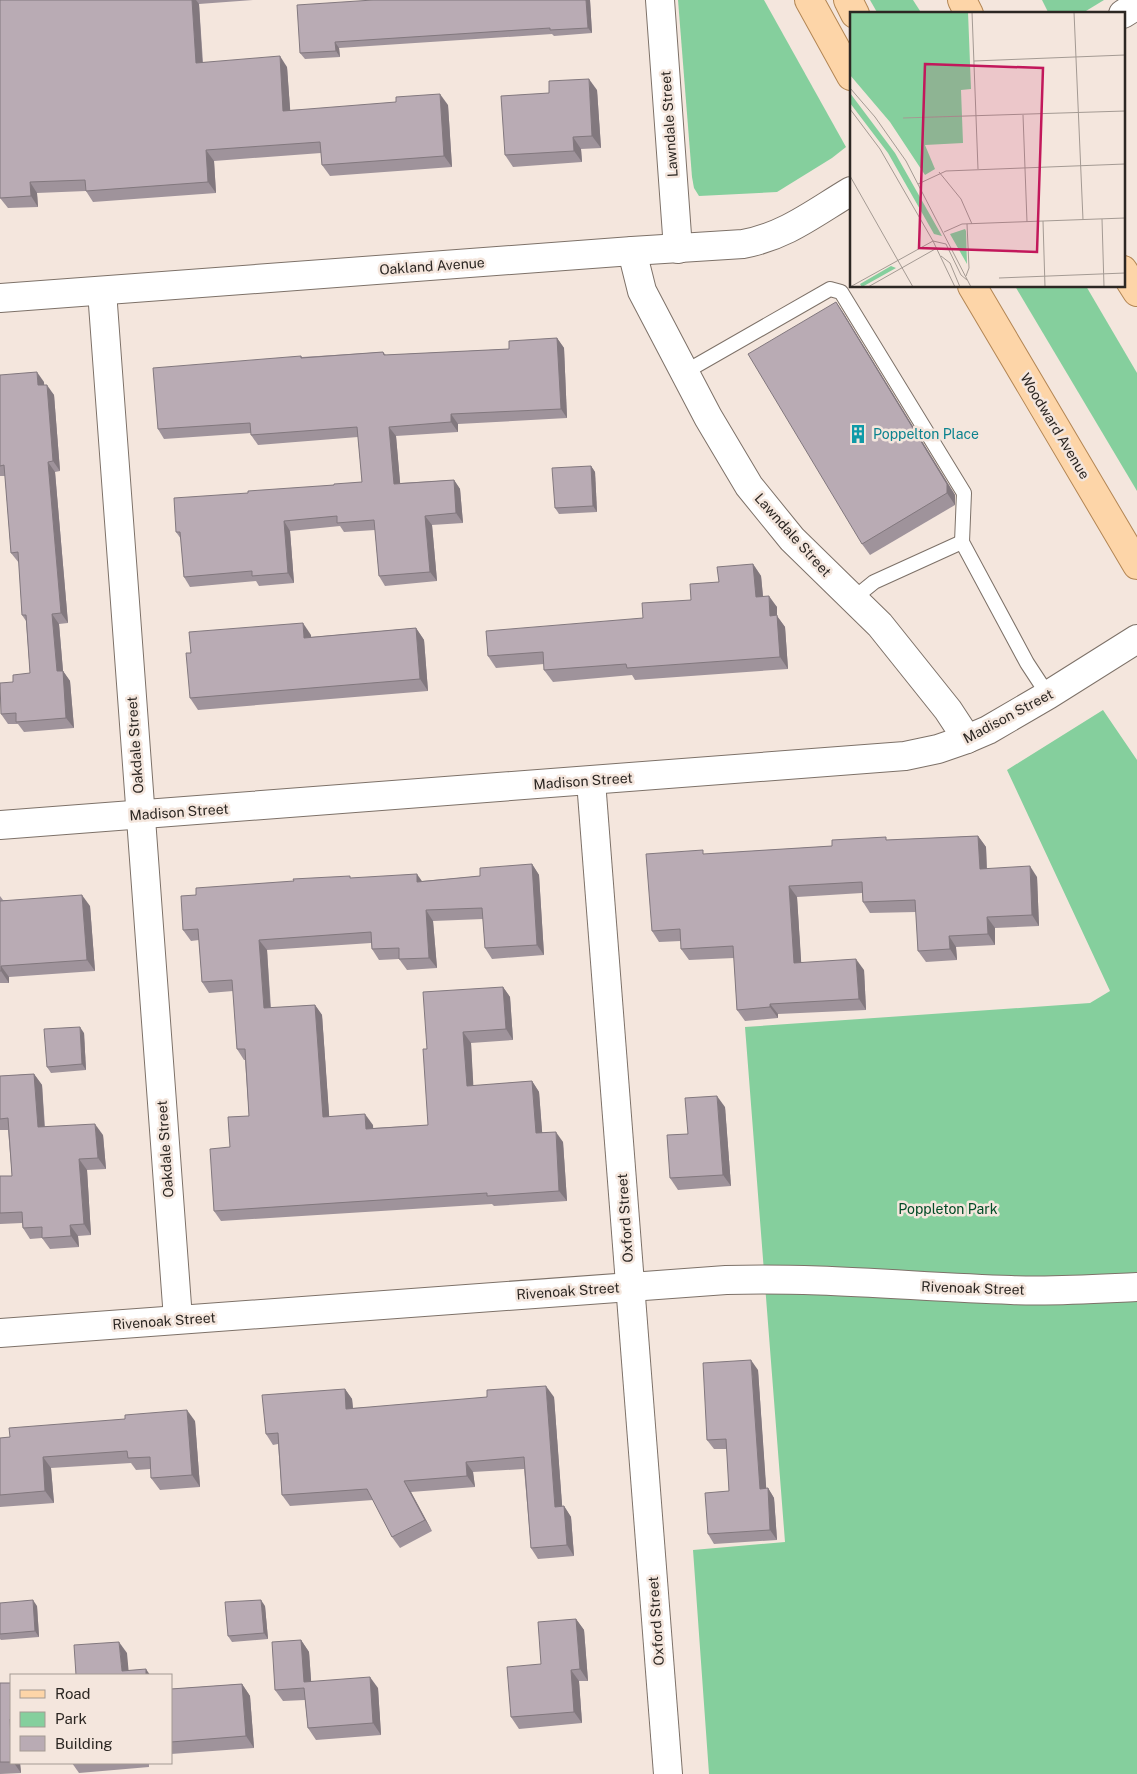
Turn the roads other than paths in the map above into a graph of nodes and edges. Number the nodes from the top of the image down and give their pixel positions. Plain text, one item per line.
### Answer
1 (660, 0) edge
2 (809, 0) edge
3 (848, 0) edge
4 (1137, 6) edge
5 (854, 12) edge
6 (1124, 13) edge
7 (850, 74) edge
8 (850, 192) edge
9 (678, 249) junction
10 (632, 251) junction
11 (1124, 272) edge
12 (973, 288) edge
13 (102, 291) junction
14 (1137, 292) edge
15 (0, 298) edge
16 (685, 372) junction
17 (962, 542) junction
18 (1137, 565) edge
19 (853, 599) junction
20 (1137, 639) edge
21 (1048, 695) junction
22 (967, 739) junction
23 (591, 781) junction
24 (141, 815) junction
25 (0, 825) edge
26 (630, 1286) junction
27 (1137, 1287) edge
28 (178, 1320) junction
29 (0, 1333) edge
30 (668, 1774) edge

1 - 9 street, Lawndale Street
2 - 7 main road
3 - 5 main road
4 - 6 street
8 - 9 street, Oakland Avenue
9 - 10 street, Oakland Avenue
10 - 13 street, Oakland Avenue
10 - 16 street, Lawndale Street
11 - 14 main road
12 - 18 main road, Woodward Avenue
13 - 15 street, Oakland Avenue
13 - 24 street, Oakdale Street
16 - 17 lane
16 - 19 street, Lawndale Street
17 - 19 lane
17 - 21 lane
19 - 22 street, Lawndale Street
20 - 21 street, Madison Street
21 - 22 street, Madison Street
22 - 23 street, Madison Street
23 - 24 street, Madison Street
23 - 26 street, Oxford Street
24 - 25 street, Madison Street
24 - 28 street, Oakdale Street
26 - 27 street, Rivenoak Street
26 - 28 street, Rivenoak Street
26 - 30 street, Oxford Street
28 - 29 street, Rivenoak Street

